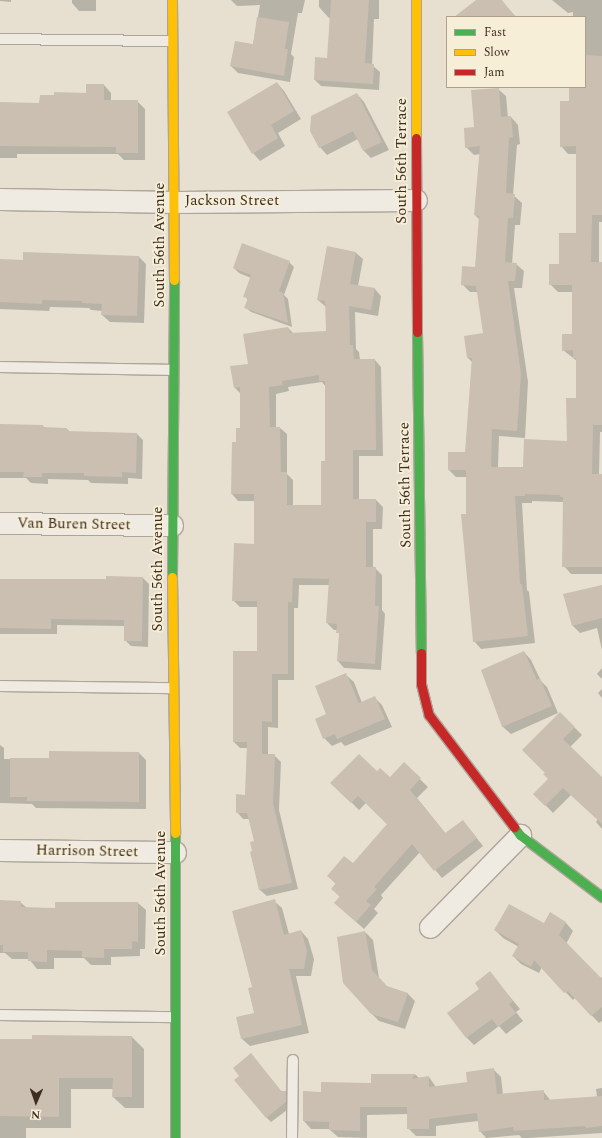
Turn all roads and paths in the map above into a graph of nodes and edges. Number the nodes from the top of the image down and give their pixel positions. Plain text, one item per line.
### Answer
1 (172, 0) edge
2 (416, 0) edge
3 (0, 39) edge
4 (172, 41) junction
5 (0, 199) edge
6 (416, 200) junction
7 (175, 202) junction
8 (0, 367) edge
9 (173, 370) junction
10 (0, 523) edge
11 (172, 525) junction
12 (0, 686) edge
13 (173, 688) junction
14 (520, 835) junction
15 (0, 850) edge
16 (175, 852) junction
17 (602, 896) edge
18 (430, 927) dead end
19 (0, 1015) edge
20 (175, 1017) junction
21 (293, 1060) dead end
22 (175, 1138) edge
23 (292, 1138) edge

1 - 4 street, South 56th Avenue
2 - 6 street, South 56th Terrace
3 - 4 lane
4 - 7 street, South 56th Avenue
5 - 7 street, Jackson Street
6 - 7 street, Jackson Street
6 - 14 street, South 56th Terrace
7 - 9 street, South 56th Avenue
8 - 9 lane
9 - 11 street, South 56th Avenue
10 - 11 street, Van Buren Street
11 - 13 street, South 56th Avenue
12 - 13 lane
13 - 16 street, South 56th Avenue
14 - 17 street, South 56th Terrace
14 - 18 street
15 - 16 street, Harrison Street
16 - 20 street, South 56th Avenue
19 - 20 lane
20 - 22 street, South 56th Avenue
21 - 23 lane

